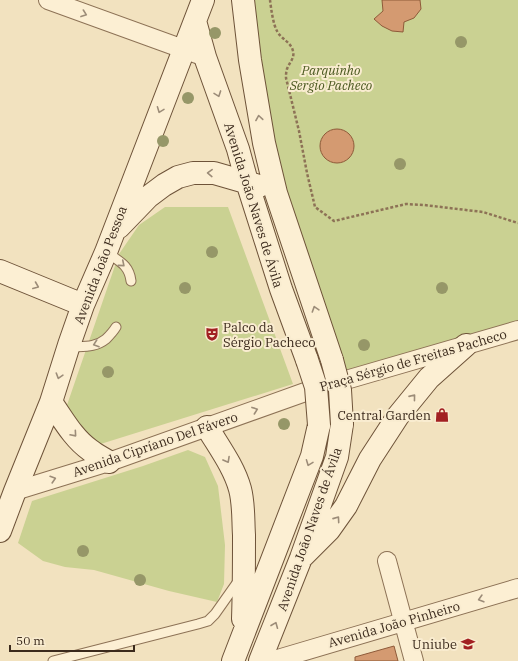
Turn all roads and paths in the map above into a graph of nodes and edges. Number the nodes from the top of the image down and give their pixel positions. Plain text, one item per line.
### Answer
1 (203, 0) edge
2 (243, 0) edge
3 (270, 0) edge
4 (53, 1) edge
5 (195, 21) junction
6 (183, 50) junction
7 (205, 57) junction
8 (264, 143) junction
9 (238, 149) junction
10 (247, 182) junction
11 (276, 193) junction
12 (518, 223) edge
13 (109, 243) junction
14 (0, 271) edge
15 (131, 281) dead end
16 (83, 305) junction
17 (116, 327) dead end
18 (518, 330) edge
19 (466, 345) junction
20 (68, 347) junction
21 (308, 391) joint
22 (52, 402) junction
23 (207, 427) junction
24 (109, 462) junction
25 (8, 493) edge
26 (0, 531) edge
27 (301, 558) junction
28 (387, 562) dead end
29 (244, 572) junction
30 (518, 588) edge
31 (403, 622) junction
32 (243, 634) junction
33 (299, 657) edge
34 (53, 661) edge
35 (233, 661) edge
36 (260, 661) edge
37 (271, 661) edge
38 (414, 661) edge

1 - 5 main road, Avenida João Pessoa
8 -> 2 main road, Avenida João Naves de Ávila
3 - 12 path
4 -> 6 street
5 - 6 main road, Avenida João Pessoa
5 - 7 main road, Avenida João Naves de Ávila
6 - 7 street
6 -> 13 main road, Avenida João Pessoa
7 -> 9 main road, Avenida João Naves de Ávila
8 - 9 main road
8 - 11 main road, Avenida João Naves de Ávila
9 - 10 main road, Avenida João Naves de Ávila
10 - 11 main road
10 -> 13 main road
10 -> 32 main road, Avenida João Naves de Ávila, bridge
27 -> 11 main road, Avenida João Naves de Ávila, bridge
13 -> 15 lane
13 - 16 main road, Avenida João Pessoa
14 -> 16 main road
16 - 20 main road, Avenida João Pessoa
17 -> 20 lane
18 - 19 street, Praça Sérgio de Freitas Pacheco
19 - 21 street, Praça Sérgio de Freitas Pacheco
27 -> 19 main road
20 -> 22 main road, Avenida João Pessoa
23 -> 21 street, Avenida Cipríano Del Fávero
22 -> 24 main road
22 - 25 main road, Avenida João Pessoa
23 - 24 street, Avenida Cipríano Del Fávero
23 -> 29 main road
25 -> 24 street, Avenida Cipríano Del Fávero
25 - 26 main road, Avenida João Pessoa
36 -> 27 main road, Avenida João Naves de Ávila
28 - 31 street
29 - 32 main road
29 - 34 lane
30 -> 31 street, Avenida João Pinheiro
31 - 33 street, Avenida João Pinheiro
31 - 38 street
32 - 35 main road, Avenida João Naves de Ávila
33 - 37 street, Avenida João Pinheiro

